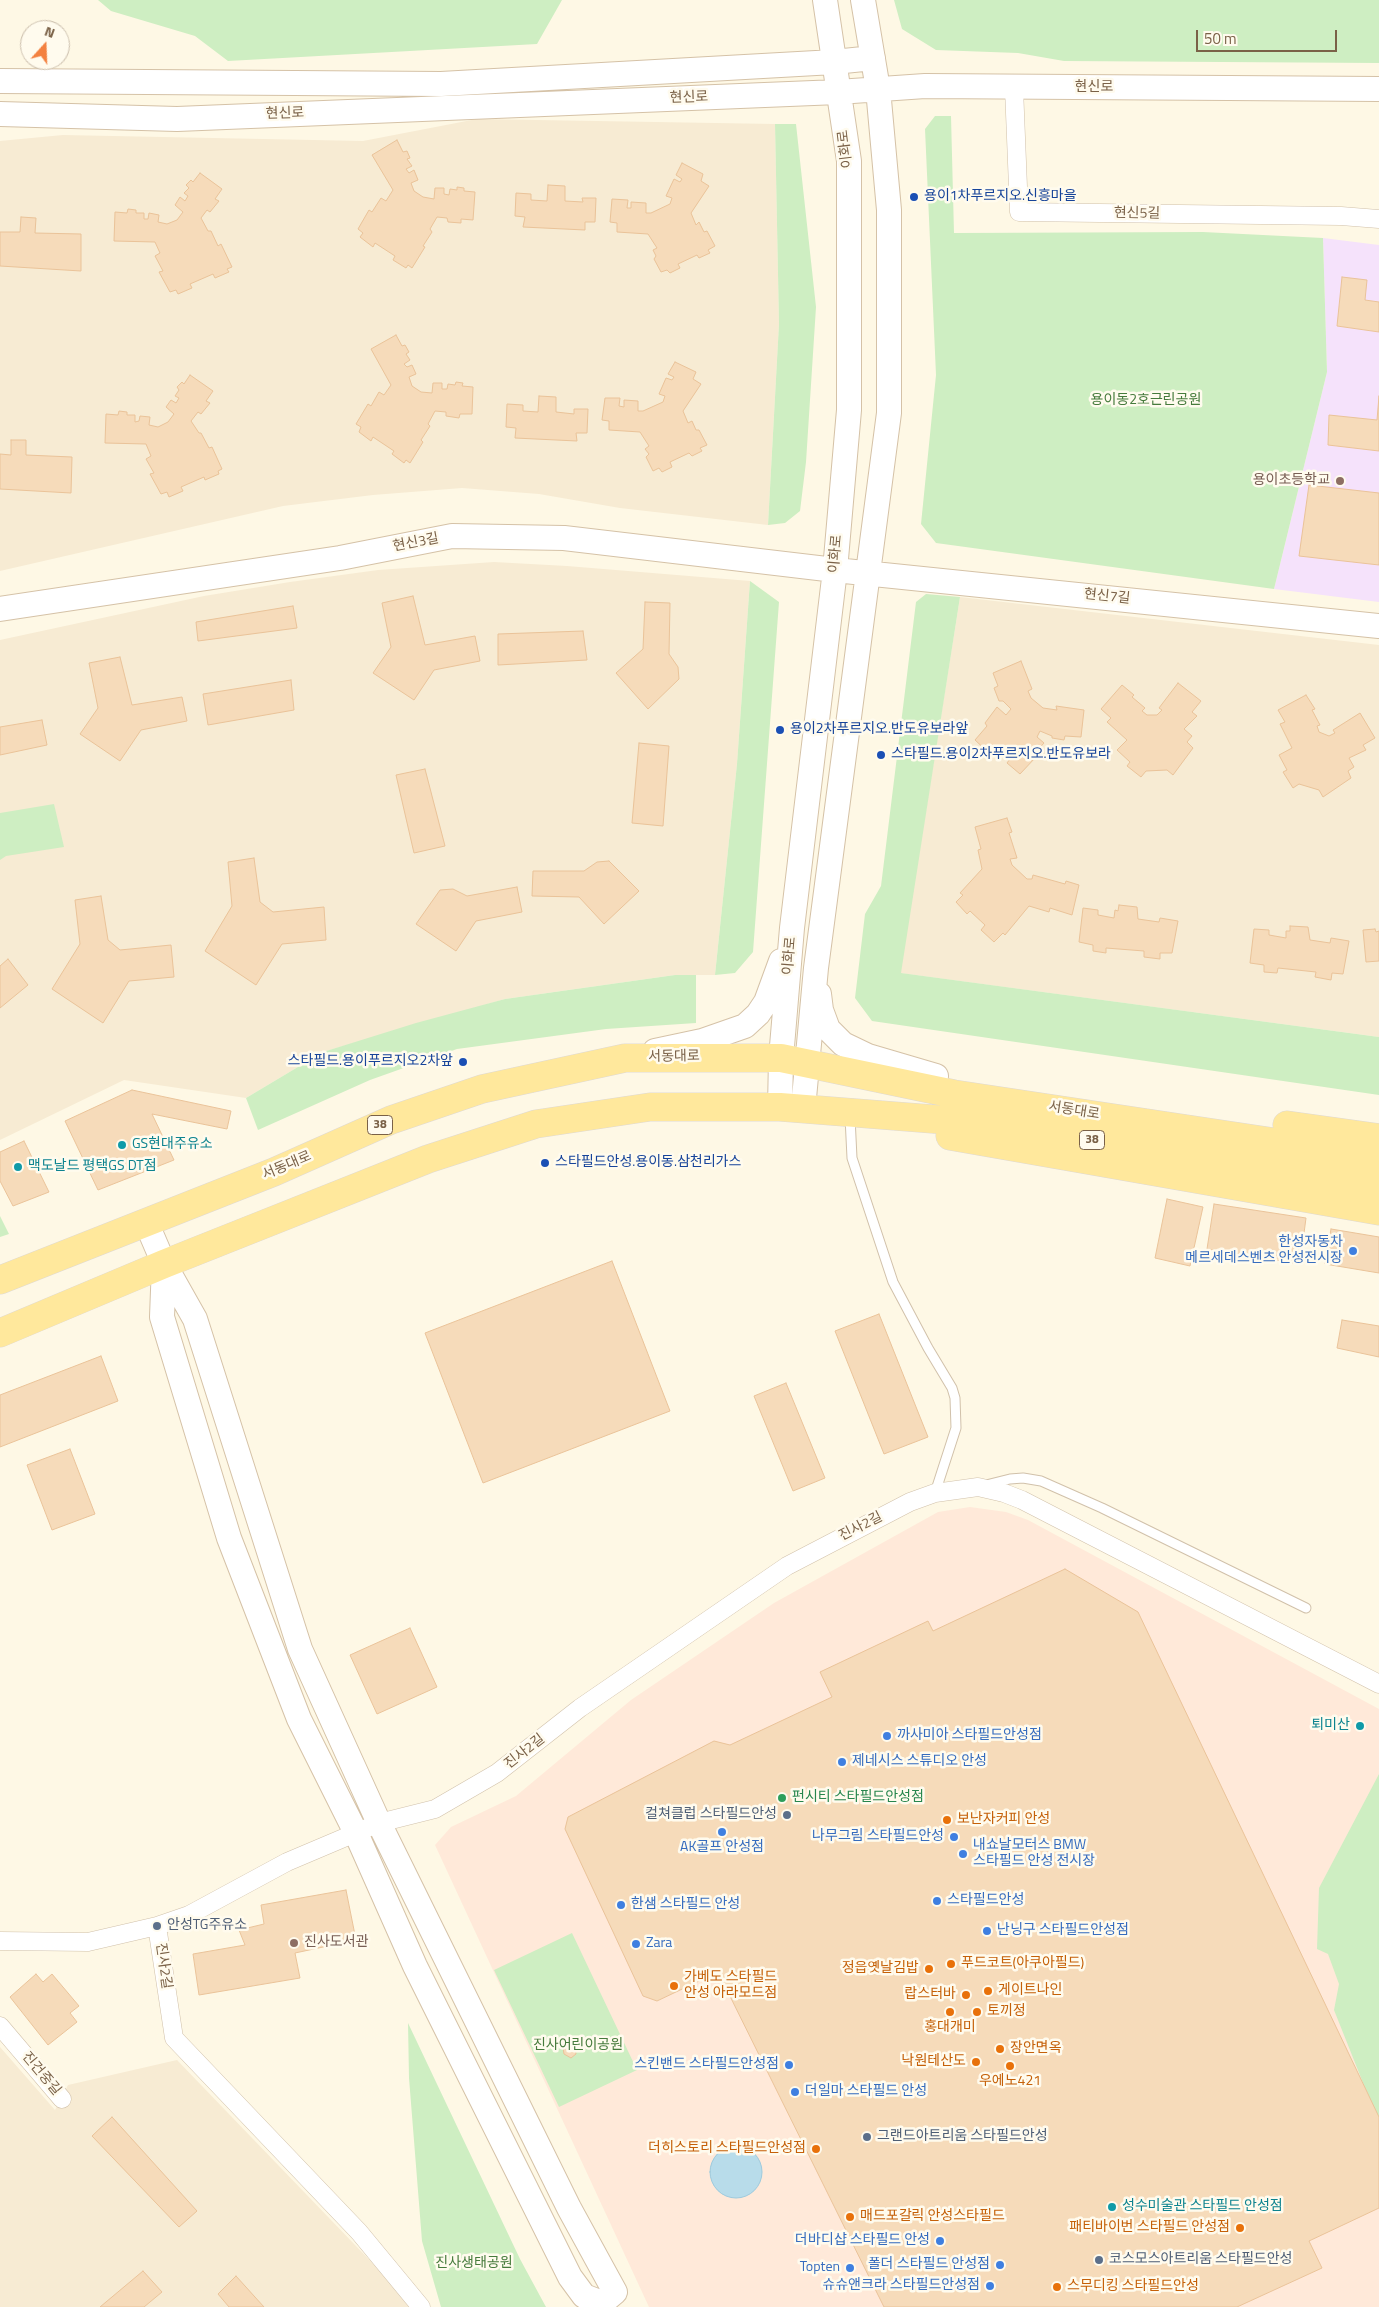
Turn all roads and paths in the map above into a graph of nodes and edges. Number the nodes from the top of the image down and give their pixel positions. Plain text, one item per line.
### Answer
1 (825, 0) edge
2 (863, 0) edge
3 (873, 58) junction
4 (834, 62) junction
5 (0, 81) edge
6 (1014, 88) junction
7 (878, 89) junction
8 (1379, 89) edge
9 (838, 92) junction
10 (0, 114) edge
11 (1379, 219) edge
12 (835, 570) junction
13 (866, 573) junction
14 (0, 609) edge
15 (1379, 626) edge
16 (792, 928) junction
17 (816, 968) junction
18 (625, 1058) junction
19 (803, 1062) junction
20 (936, 1076) junction
21 (792, 1108) junction
22 (850, 1117) junction
23 (1379, 1138) edge
24 (1379, 1158) edge
25 (1379, 1183) edge
26 (1379, 1211) edge
27 (146, 1222) junction
28 (164, 1264) junction
29 (0, 1280) edge
30 (0, 1333) edge
31 (978, 1488) junction
32 (935, 1492) junction
33 (1306, 1608) dead end
34 (1379, 1684) edge
35 (379, 1823) junction
36 (356, 1833) junction
37 (157, 1926) junction
38 (0, 1941) edge
39 (0, 2026) edge
40 (62, 2099) dead end
41 (421, 2307) edge

1 - 4 street, 이화로
2 - 3 street
3 - 4 street, 현신로
3 - 7 street
4 - 5 street, 현신로
4 - 9 street, 이화로
6 - 7 street, 현신로
6 - 8 street, 현신로
6 - 11 street, 현신5길
7 - 9 street, 현신로
7 - 13 street
9 - 10 street, 현신로
9 - 12 street, 이화로
12 - 13 street, 현신7길
12 - 14 street, 현신3길
12 - 16 street, 이화로
13 - 15 street, 현신7길
13 - 17 street
16 - 18 street
16 - 19 street, 이화로
17 - 19 street
17 - 20 street
18 - 19 main road, 서동대로 / 38
18 - 27 main road, 서동대로 / 38
19 - 20 main road
19 - 21 street
19 - 24 main road, 서동대로 / 38
20 - 23 main road
21 - 22 main road
21 - 25 main road, 서동대로 / 38
21 - 28 main road, 서동대로 / 38
22 - 26 main road
22 - 32 lane
27 - 28 street
27 - 29 main road, 서동대로 / 38
28 - 30 main road, 서동대로 / 38
28 - 35 street
28 - 36 street
31 - 32 street, 진사2길
31 - 33 lane
31 - 34 street, 진사2길
32 - 35 street, 진사2길
35 - 36 street, 진사2길
35 - 36 street
36 - 37 street, 진사2길
37 - 38 street
37 - 41 street, 진사2길
39 - 40 street, 진건중길

